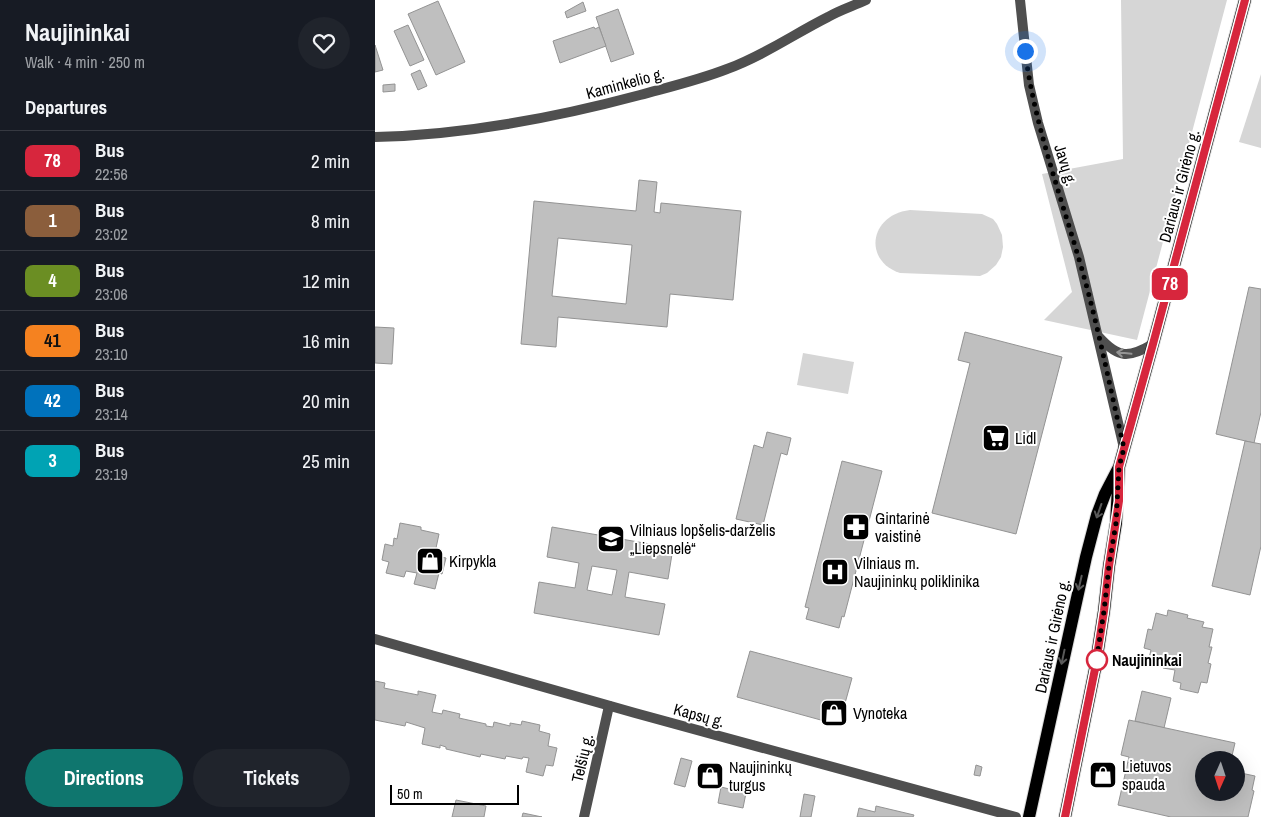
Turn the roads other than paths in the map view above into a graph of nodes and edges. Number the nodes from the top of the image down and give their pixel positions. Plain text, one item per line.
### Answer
1 (866, 0) edge
2 (1020, 0) edge
3 (1245, 0) edge
4 (375, 136) edge
5 (1099, 336) junction
6 (1153, 344) junction
7 (1124, 448) junction
8 (1119, 467) junction
9 (375, 639) edge
10 (609, 706) junction
11 (584, 817) edge
12 (1016, 817) edge
13 (1029, 817) edge
14 (1065, 817) edge

1 - 4 street, Kaminkelio g.
2 - 5 street, Javų g.
3 - 6 main road, Dariaus ir Girėno g.
6 -> 5 street
5 - 7 street, Javų g.
6 - 7 main road, Dariaus ir Girėno g.
7 - 8 main road, Dariaus ir Girėno g.
8 -> 13 main road, Dariaus ir Girėno g.
8 - 14 main road, Dariaus ir Girėno g.
9 - 10 street, Kapsų g.
10 - 11 street, Telšių g.
10 - 12 street, Kapsų g.

